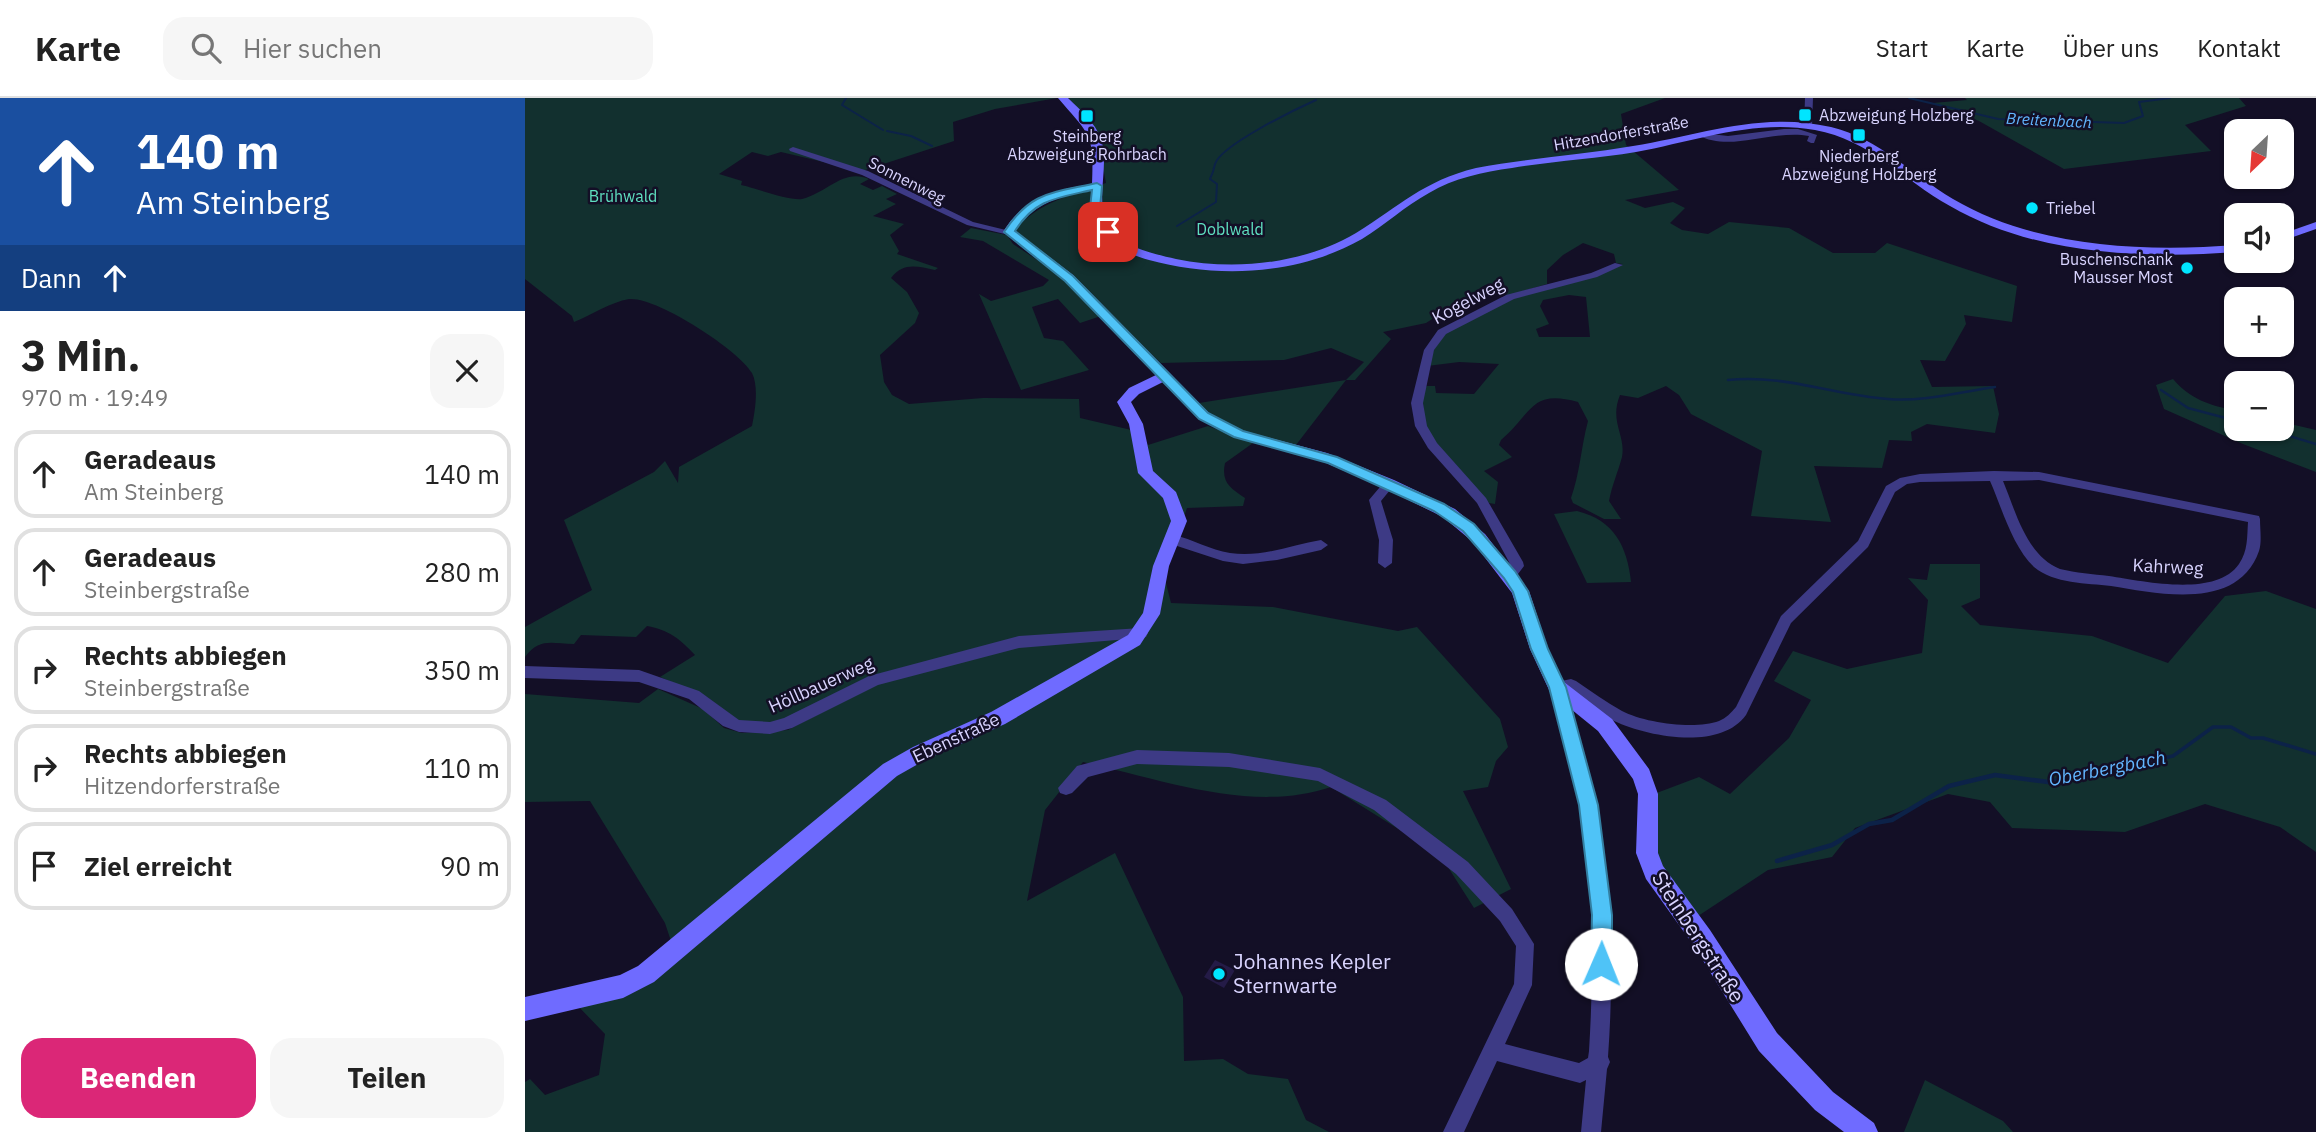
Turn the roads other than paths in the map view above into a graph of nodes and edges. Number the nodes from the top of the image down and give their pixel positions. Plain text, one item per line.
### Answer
1 (1063, 98) edge
2 (1808, 98) edge
3 (1808, 125) junction
4 (1702, 135) junction
5 (1811, 141) dead end
6 (793, 149) dead end
7 (1097, 186) junction
8 (2316, 225) edge
9 (1009, 232) junction
10 (2294, 233) edge
11 (2224, 248) edge
12 (1618, 265) dead end
13 (1164, 376) junction
14 (1994, 475) junction
15 (1389, 484) junction
16 (1173, 540) junction
17 (1321, 545) dead end
18 (1385, 563) dead end
19 (1510, 575) junction
20 (1141, 633) junction
21 (525, 672) edge
22 (1557, 687) junction
23 (1066, 788) dead end
24 (525, 1009) edge
25 (1492, 1050) junction
26 (1599, 1062) junction
27 (1453, 1132) edge
28 (1591, 1132) edge
29 (1865, 1132) edge

1 - 7 main road, Hitzendorferstraße
2 - 3 street
3 - 4 main road, Hitzendorferstraße
3 - 11 main road, Hitzendorferstraße
4 - 5 street
4 - 7 main road, Hitzendorferstraße
6 - 9 street, Sonnenweg
7 - 9 main road
8 - 10 main road
9 - 13 main road
12 - 19 street, Kogelweg
13 - 15 main road
13 - 16 main road
14 - 14 street, Kahrweg
14 - 22 street, Kahrweg
15 - 18 street
15 - 19 main road
16 - 17 street
16 - 20 main road
19 - 22 main road
20 - 21 street, Höllbauerweg
20 - 24 main road, Ebenstraße
22 - 26 street
22 - 29 main road, Steinbergstraße
23 - 25 street
25 - 26 street
25 - 27 street
26 - 28 street

